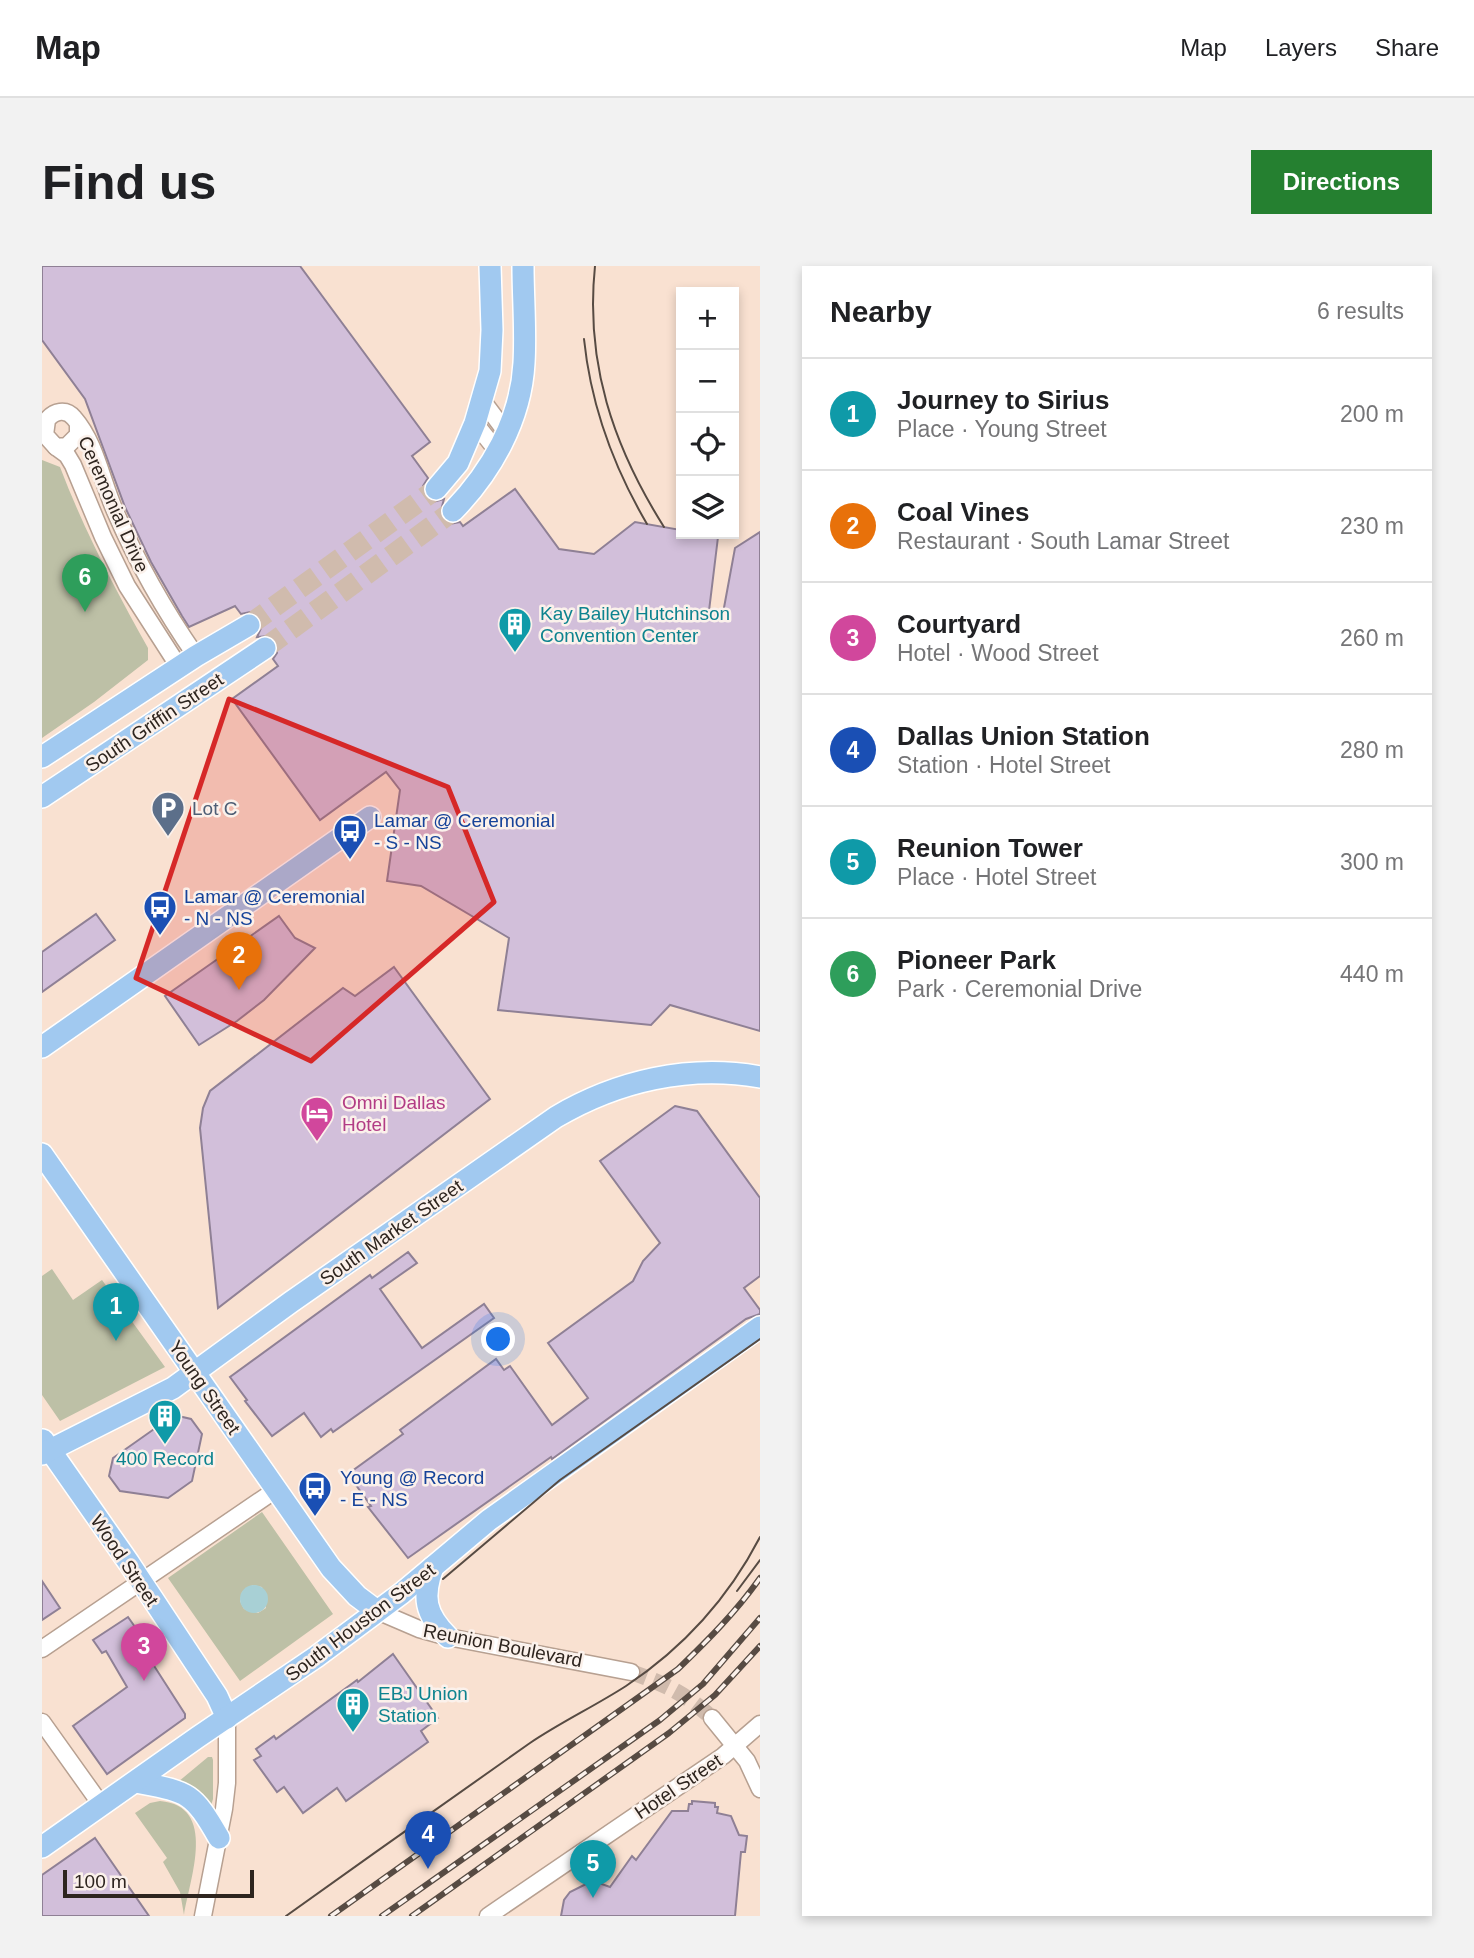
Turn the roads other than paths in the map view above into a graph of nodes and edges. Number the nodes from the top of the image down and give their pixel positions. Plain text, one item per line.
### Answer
1 (491, 266) edge
2 (523, 266) edge
3 (482, 400) junction
4 (475, 423) junction
5 (78, 424) junction
6 (502, 442) junction
7 (56, 447) junction
8 (436, 489) tunnel mouth
9 (453, 511) tunnel mouth
10 (248, 625) tunnel mouth
11 (265, 648) tunnel mouth
12 (187, 662) junction
13 (185, 702) junction
14 (92, 723) junction
15 (112, 750) junction
16 (42, 757) edge
17 (42, 797) edge
18 (370, 817) dead end
19 (42, 1046) edge
20 (760, 1077) edge
21 (42, 1154) edge
22 (760, 1327) edge
23 (194, 1373) junction
24 (45, 1447) edge
25 (277, 1489) junction
26 (433, 1567) junction
27 (141, 1583) junction
28 (377, 1611) junction
29 (447, 1637) junction
30 (42, 1649) edge
31 (631, 1672) tunnel mouth
32 (226, 1718) junction
33 (712, 1718) tunnel mouth
34 (42, 1722) edge
35 (760, 1724) edge
36 (736, 1745) junction
37 (135, 1782) junction
38 (760, 1789) edge
39 (102, 1806) junction
40 (219, 1838) junction
41 (42, 1847) edge
42 (203, 1916) edge
43 (488, 1916) edge

1 - 3 main road
2 - 6 main road
3 - 4 main road
3 - 6 street
4 - 6 street
4 - 8 main road
5 - 7 street, Ceremonial Drive
5 - 7 street, Ceremonial Drive
5 - 12 street, Ceremonial Drive
6 - 9 main road
7 - 12 street, Ceremonial Drive
10 - 12 main road, South Griffin Street
11 - 13 main road, South Griffin Street
12 - 13 main road
12 - 14 main road, South Griffin Street
13 - 15 main road, South Griffin Street
14 - 15 main road
14 - 16 main road, South Griffin Street
15 - 17 main road, South Griffin Street
18 - 19 main road
20 - 23 main road, South Market Street
21 - 23 main road, Young Street
22 - 26 main road, South Houston Street
23 - 24 main road, South Market Street
23 - 25 main road, Young Street
24 - 27 main road, Wood Street
25 - 27 street
25 - 28 main road, Young Street
26 - 28 main road, South Houston Street
26 - 29 main road
27 - 30 street
27 - 32 main road, Wood Street
28 - 29 street, Reunion Boulevard
28 - 32 main road, South Houston Street
29 - 31 street, Reunion Boulevard
32 - 37 main road, South Houston Street
32 - 40 street
33 - 36 street
34 - 39 street
35 - 36 street, Hotel Street
36 - 38 street
36 - 43 street, Hotel Street
37 - 39 main road, South Houston Street
37 - 40 main road
39 - 41 main road, South Houston Street
40 - 42 street

